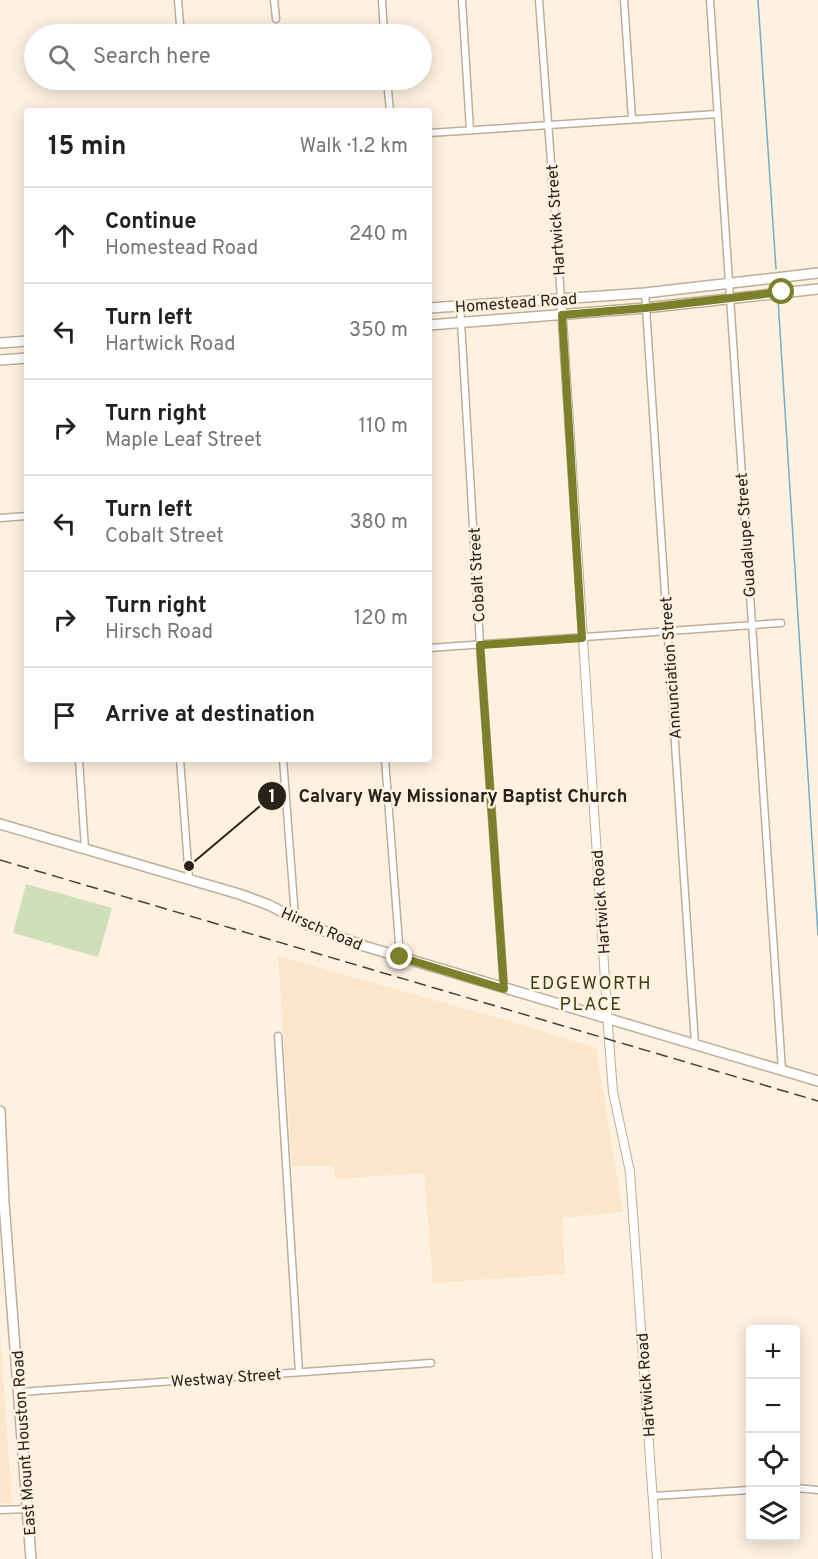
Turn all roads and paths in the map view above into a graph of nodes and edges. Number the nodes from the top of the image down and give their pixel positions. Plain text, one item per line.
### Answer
1 (178, 0) edge
2 (274, 0) edge
3 (382, 0) edge
4 (462, 0) edge
5 (539, 0) edge
6 (624, 0) edge
7 (710, 0) edge
8 (276, 19) dead end
9 (180, 24) edge
10 (383, 24) edge
11 (388, 90) edge
12 (390, 108) edge
13 (717, 114) junction
14 (632, 119) junction
15 (548, 125) junction
16 (470, 130) junction
17 (432, 134) edge
18 (816, 273) edge
19 (729, 283) junction
20 (816, 289) edge
21 (645, 293) junction
22 (561, 298) junction
23 (730, 298) junction
24 (460, 305) junction
25 (432, 308) edge
26 (645, 308) junction
27 (562, 315) junction
28 (462, 321) junction
29 (432, 325) edge
30 (24, 341) edge
31 (0, 343) edge
32 (24, 358) edge
33 (0, 360) edge
34 (24, 516) edge
35 (0, 518) edge
36 (782, 623) dead end
37 (751, 626) junction
38 (667, 632) junction
39 (582, 638) junction
40 (480, 645) junction
41 (432, 648) edge
42 (79, 762) edge
43 (180, 762) edge
44 (283, 762) edge
45 (385, 762) edge
46 (0, 825) edge
47 (86, 849) junction
48 (189, 879) junction
49 (295, 917) junction
50 (400, 957) junction
51 (504, 989) junction
52 (607, 1018) junction
53 (278, 1036) dead end
54 (695, 1044) junction
55 (782, 1070) junction
56 (818, 1081) edge
57 (0, 1111) edge
58 (1, 1132) edge
59 (431, 1363) dead end
60 (299, 1372) junction
61 (20, 1392) junction
62 (800, 1489) edge
63 (746, 1490) edge
64 (818, 1491) edge
65 (653, 1496) junction
66 (28, 1509) junction
67 (0, 1510) edge
68 (31, 1559) edge
69 (657, 1559) edge

1 - 9 street
2 - 8 street
3 - 10 street
4 - 16 street
5 - 15 street
6 - 14 street
7 - 13 street, Guadalupe Street
11 - 12 street
13 - 14 street
13 - 19 street, Guadalupe Street
14 - 15 street
15 - 16 street
15 - 22 street, Hartwick Street
16 - 17 street
18 - 19 main road, Homestead Road
18 - 20 main road
19 - 21 main road, Homestead Road
19 - 23 street, Guadalupe Street
20 - 23 main road, Homestead Road
21 - 22 main road, Homestead Road
21 - 26 street, Annunciation Street
22 - 24 main road, Homestead Road
22 - 27 street, Hartwick Street
23 - 26 main road, Homestead Road
23 - 37 street, Guadalupe Street
24 - 25 main road, Homestead Road
24 - 28 street, Cobalt Street
26 - 27 main road, Homestead Road
26 - 38 street, Annunciation Street
27 - 28 main road, Homestead Road
27 - 39 street, Hartwick Road
28 - 29 main road, Homestead Road
28 - 40 street, Cobalt Street
30 - 31 main road
32 - 33 main road
34 - 35 street
36 - 37 street
37 - 38 street
37 - 55 street, Guadalupe Street
38 - 39 street
38 - 54 street, Annunciation Street
39 - 40 street
39 - 52 street, Hartwick Road
40 - 41 street
40 - 51 street, Cobalt Street
42 - 47 street
43 - 48 street
44 - 49 street
45 - 50 street
46 - 47 main road, Hirsch Road
47 - 48 main road, Hirsch Road
48 - 49 main road, Hirsch Road
49 - 50 main road, Hirsch Road
50 - 51 main road, Hirsch Road
51 - 52 main road, Hirsch Road
52 - 54 main road, Hirsch Road
52 - 65 street, Hartwick Road
53 - 60 street
54 - 55 main road, Hirsch Road
55 - 56 main road, Hirsch Road
57 - 58 main road, East Mount Houston Road
58 - 61 main road, East Mount Houston Road
59 - 60 street, Westway Street
60 - 61 street, Westway Street
61 - 66 main road, East Mount Houston Road
62 - 64 street
63 - 65 street
65 - 69 street, Hartwick Road
66 - 67 street
66 - 68 main road, East Mount Houston Road

